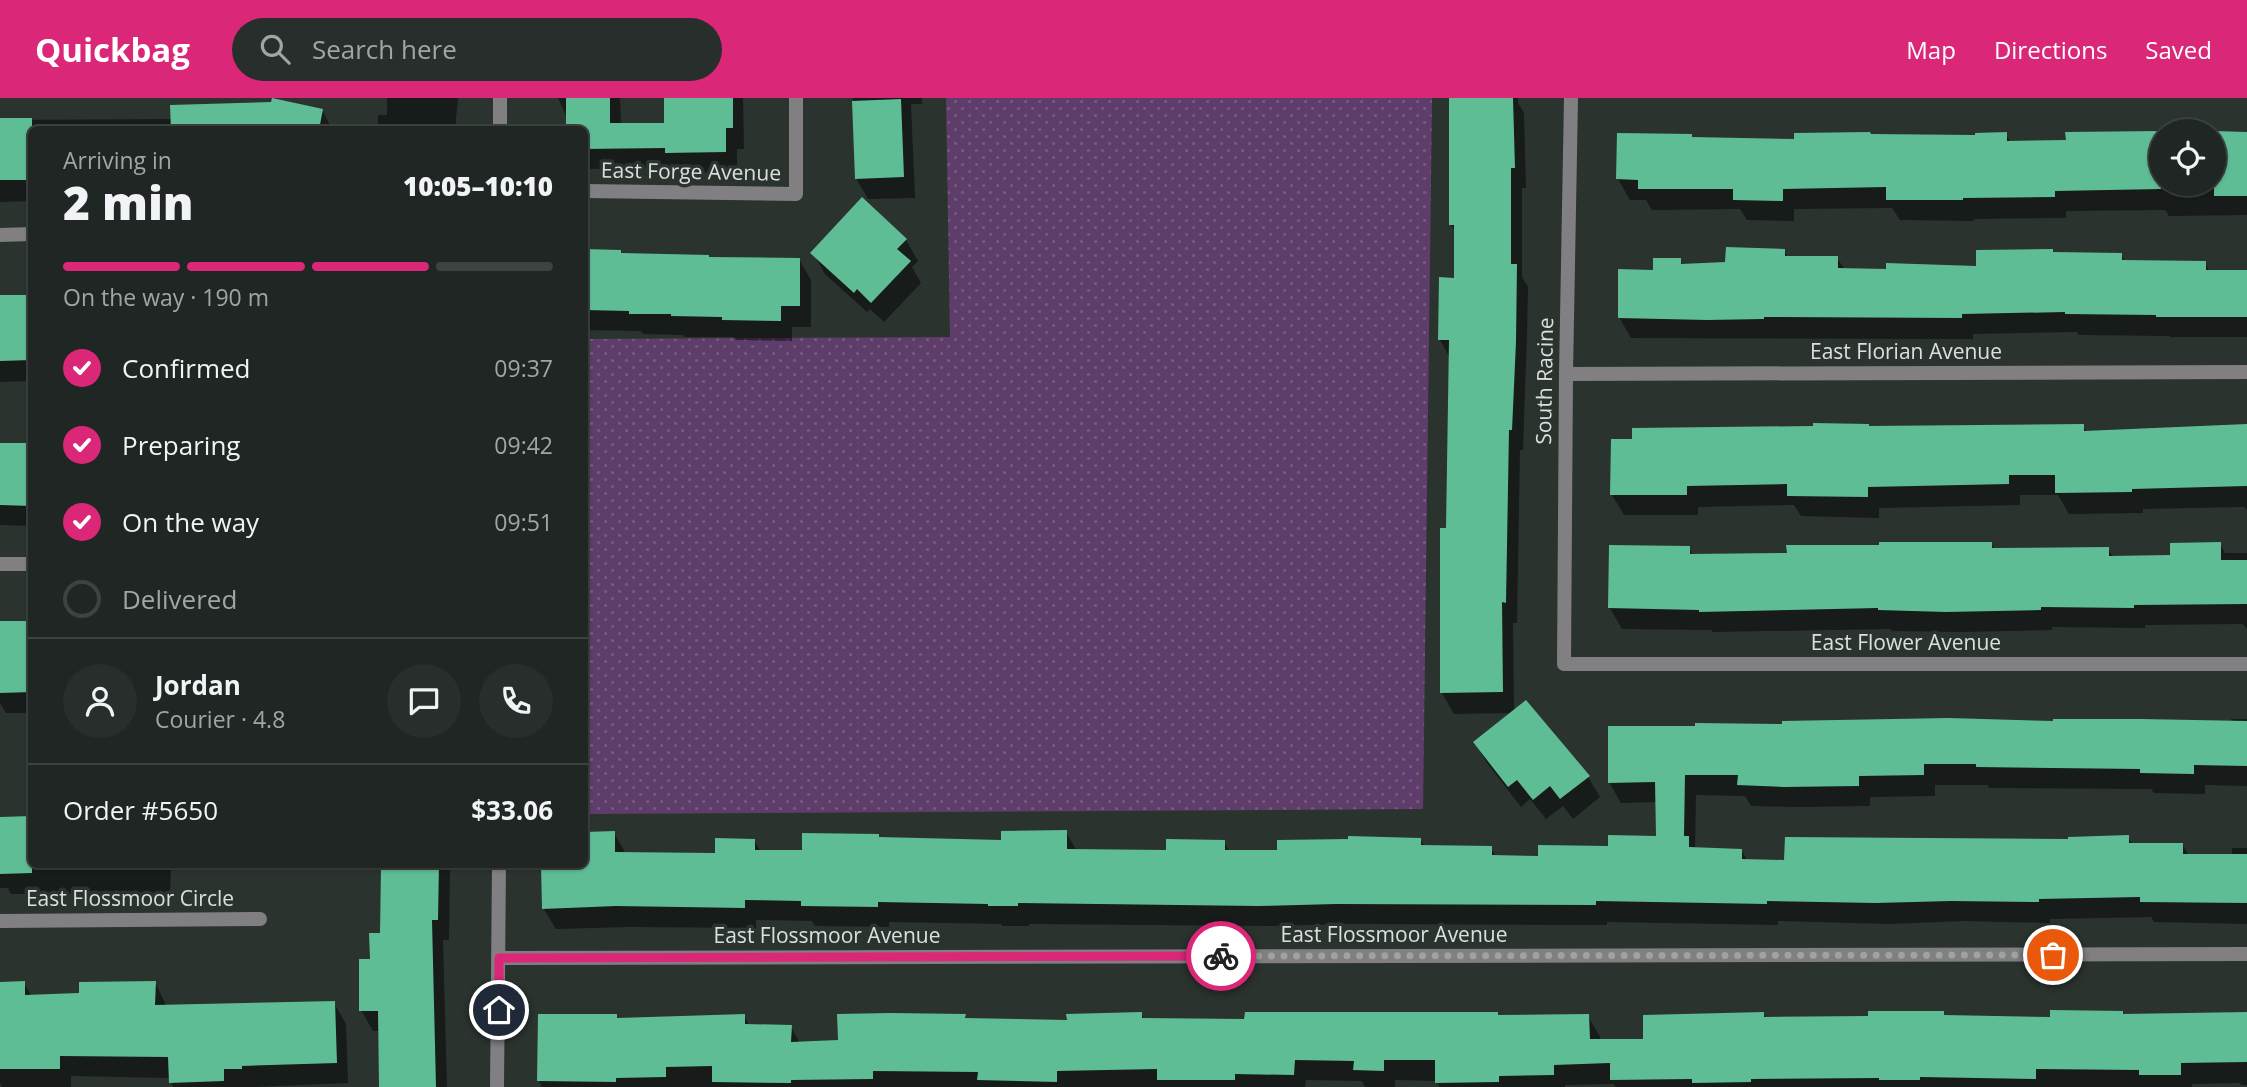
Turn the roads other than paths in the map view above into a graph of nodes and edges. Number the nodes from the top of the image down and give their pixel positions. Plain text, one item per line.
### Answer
1 (500, 98) edge
2 (796, 98) edge
3 (1571, 98) edge
4 (500, 126) edge
5 (588, 191) edge
6 (28, 234) edge
7 (0, 235) edge
8 (2247, 372) edge
9 (1566, 374) junction
10 (0, 564) edge
11 (28, 564) edge
12 (1564, 664) joint
13 (2247, 664) edge
14 (499, 868) edge
15 (260, 919) dead end
16 (0, 921) edge
17 (2247, 954) edge
18 (499, 958) junction
19 (498, 1087) edge

1 - 4 street
2 - 5 street, East Forge Avenue
3 - 9 street, South Racine
6 - 7 street
8 - 9 street, East Florian Avenue
9 - 12 street, South Racine
10 - 11 street
12 - 13 street, East Flower Avenue
14 - 18 street
15 - 16 street, East Flossmoor Circle
17 - 18 street, East Flossmoor Avenue
18 - 19 street

